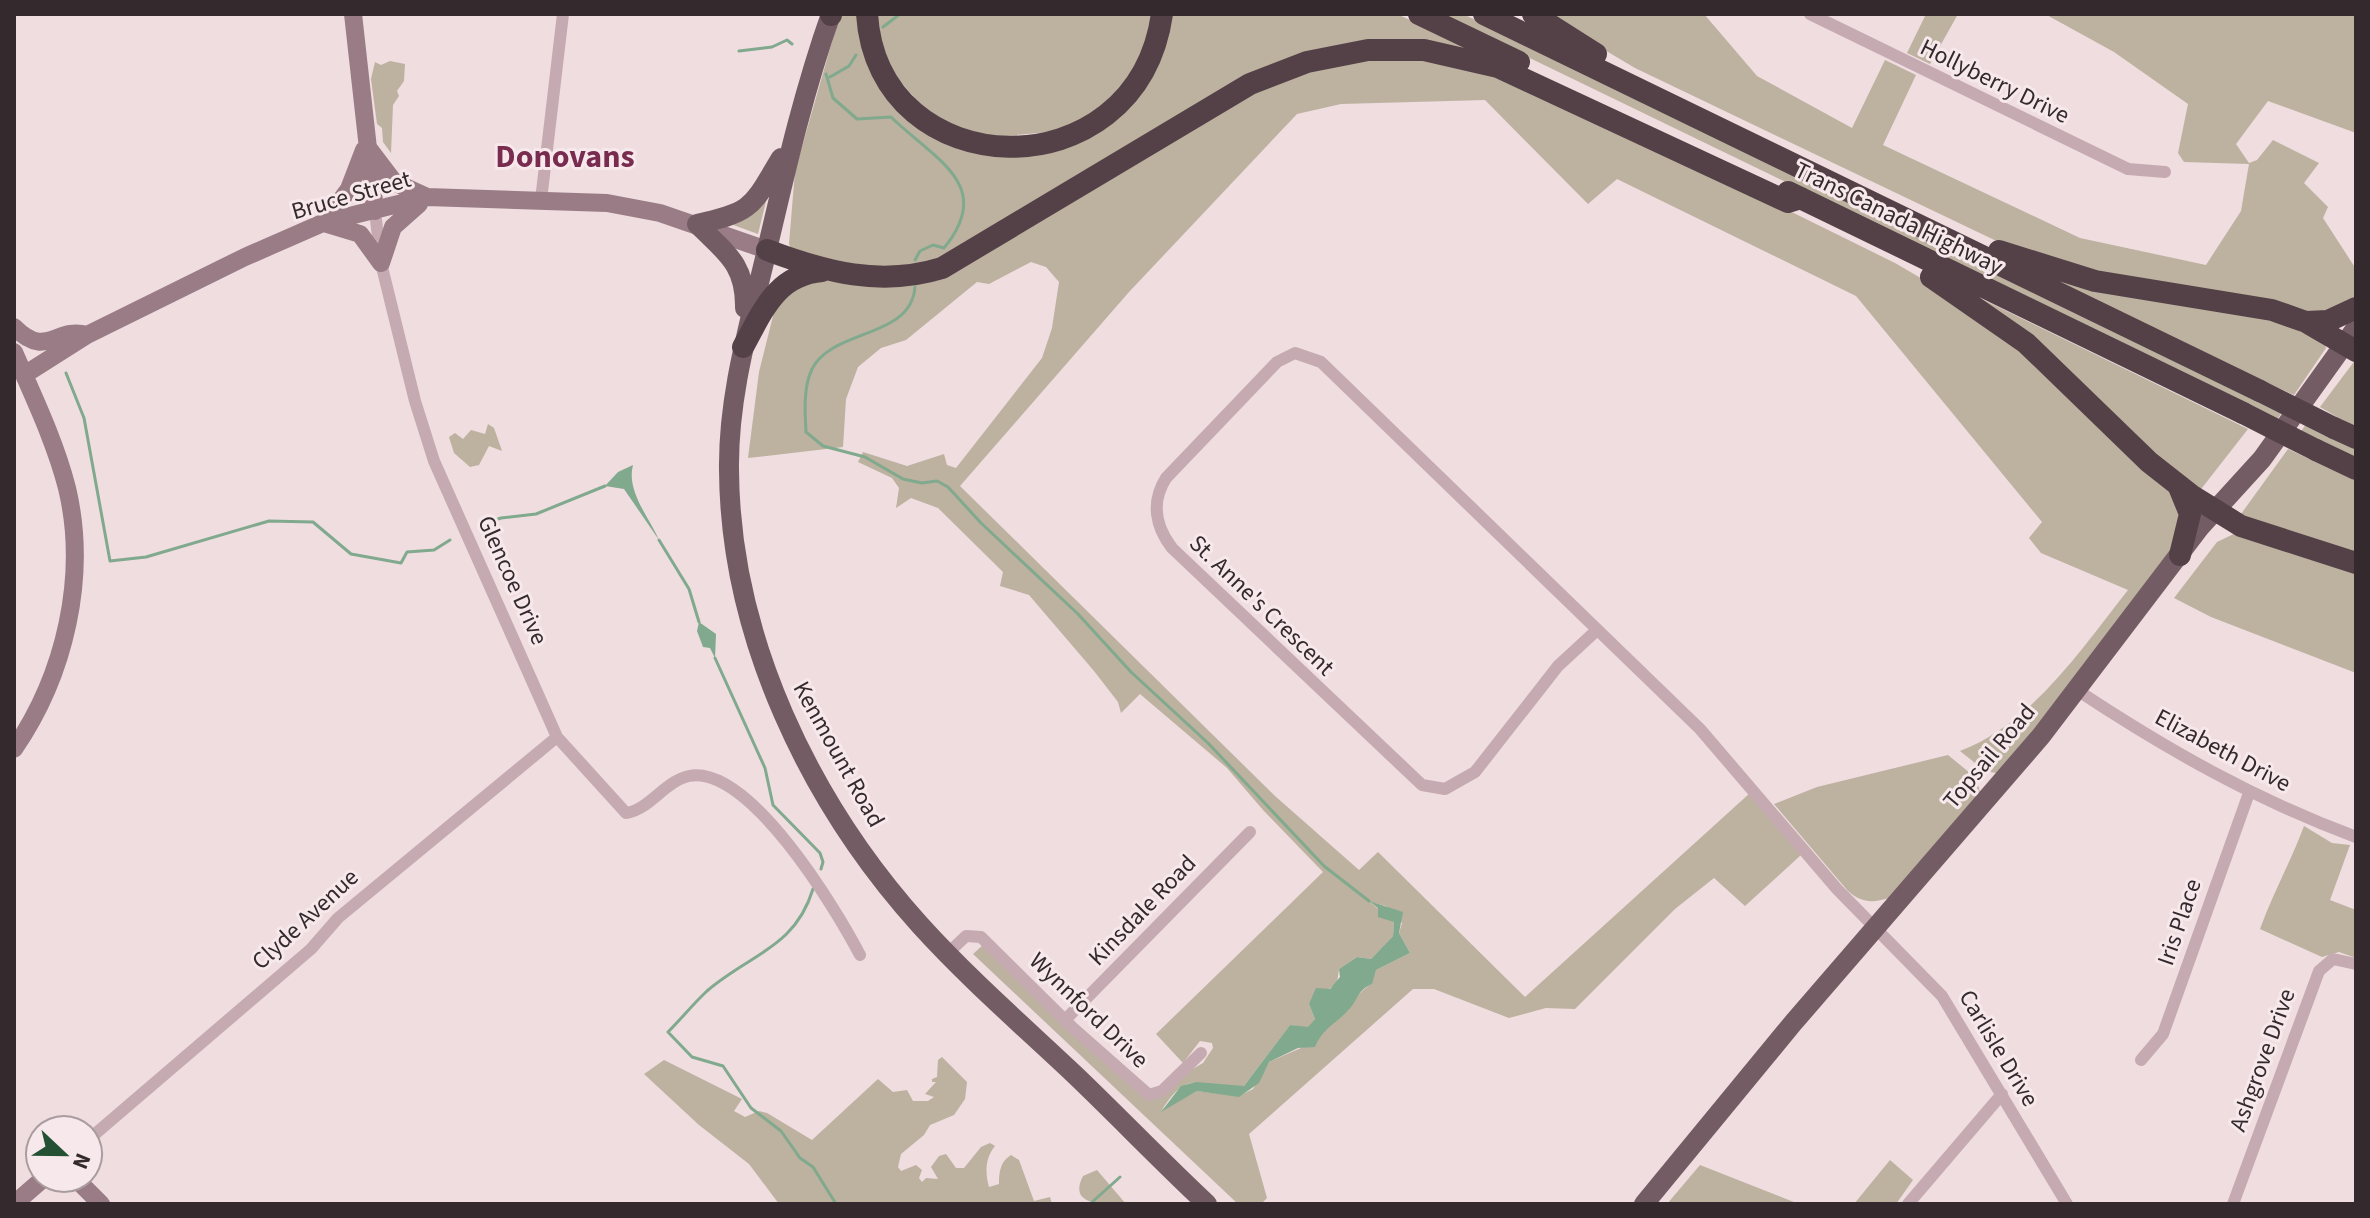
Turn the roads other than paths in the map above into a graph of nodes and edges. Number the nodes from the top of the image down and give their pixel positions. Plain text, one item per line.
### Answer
1 (353, 14) edge
2 (563, 14) edge
3 (831, 14) edge
4 (867, 14) edge
5 (1162, 14) edge
6 (1419, 14) edge
7 (1484, 14) edge
8 (1533, 14) edge
9 (1810, 14) edge
10 (1835, 20) edge
11 (793, 137) junction
12 (365, 144) junction
13 (1809, 171) junction
14 (2165, 172) dead end
15 (427, 197) junction
16 (541, 200) junction
17 (1807, 201) junction
18 (375, 211) junction
19 (325, 222) junction
20 (697, 224) junction
21 (767, 250) junction
22 (381, 263) junction
23 (831, 270) junction
24 (2356, 308) edge
25 (2306, 322) junction
26 (14, 327) edge
27 (87, 335) junction
28 (2352, 341) edge
29 (743, 347) junction
30 (14, 352) edge
31 (24, 375) junction
32 (2356, 438) edge
33 (2356, 469) edge
34 (2178, 486) junction
35 (2215, 509) junction
36 (2180, 555) junction
37 (2356, 563) edge
38 (1597, 630) junction
39 (2077, 690) junction
40 (557, 737) junction
41 (14, 749) edge
42 (2249, 793) junction
43 (1250, 832) dead end
44 (2356, 837) edge
45 (1875, 928) junction
46 (947, 954) junction
47 (860, 955) dead end
48 (2356, 964) edge
49 (1066, 1019) junction
50 (1201, 1053) dead end
51 (2141, 1060) dead end
52 (2002, 1094) junction
53 (104, 1126) edge
54 (1644, 1203) edge
55 (1207, 1204) edge
56 (1908, 1204) edge
57 (2067, 1204) edge
58 (2233, 1204) edge

1 - 12 main road, Glencoe Drive
2 - 16 street
3 - 11 main road, Kenmount Road
4 - 5 highway
6 - 17 highway, Trans Canada Highway
7 - 13 highway, Trans Canada Highway
8 - 13 highway
9 - 10 street, Hollyberry Drive
10 - 14 street, Hollyberry Drive
11 - 20 main road
11 - 21 main road, Kenmount Road
12 - 15 main road
12 - 18 main road, Glencoe Drive
12 - 19 main road
13 - 25 highway
13 - 32 highway, Trans Canada Highway, bridge
15 - 16 main road, Bruce Street
15 - 18 main road, Bruce Street
15 - 22 main road
16 - 20 main road, Bruce Street
17 - 23 highway
17 - 33 highway, Trans Canada Highway, bridge
17 - 34 highway
18 - 19 main road, Bruce Street
18 - 22 street, Glencoe Drive
19 - 22 main road
19 - 27 main road, Bruce Street
20 - 21 main road, Bruce Street
20 - 29 main road
21 - 23 highway
21 - 29 main road, Kenmount Road
22 - 40 street, Glencoe Drive
23 - 29 highway
24 - 25 highway
25 - 28 highway
26 - 27 main road
27 - 31 main road, Bruce Street
28 - 35 main road, Topsail Road
29 - 46 main road, Kenmount Road
30 - 31 main road
31 - 41 main road
34 - 35 highway
34 - 36 highway
35 - 36 main road, Topsail Road
35 - 37 highway
36 - 39 main road, Topsail Road
38 - 38 street, St. Anne's Crescent
38 - 45 street, St. Anne's Crescent
39 - 42 street, Elizabeth Drive
39 - 45 main road, Topsail Road
40 - 47 street, Glencoe Drive
40 - 53 street, Clyde Avenue
42 - 44 street, Elizabeth Drive
42 - 51 street, Iris Place
43 - 49 street, Kinsdale Road
45 - 52 street, Carlisle Drive
45 - 54 main road, Topsail Road
46 - 49 street, Wynnford Drive
46 - 55 main road, Kenmount Road
48 - 58 street, Ashgrove Drive
49 - 50 street, Wynnford Drive
52 - 56 street
52 - 57 street, Carlisle Drive

